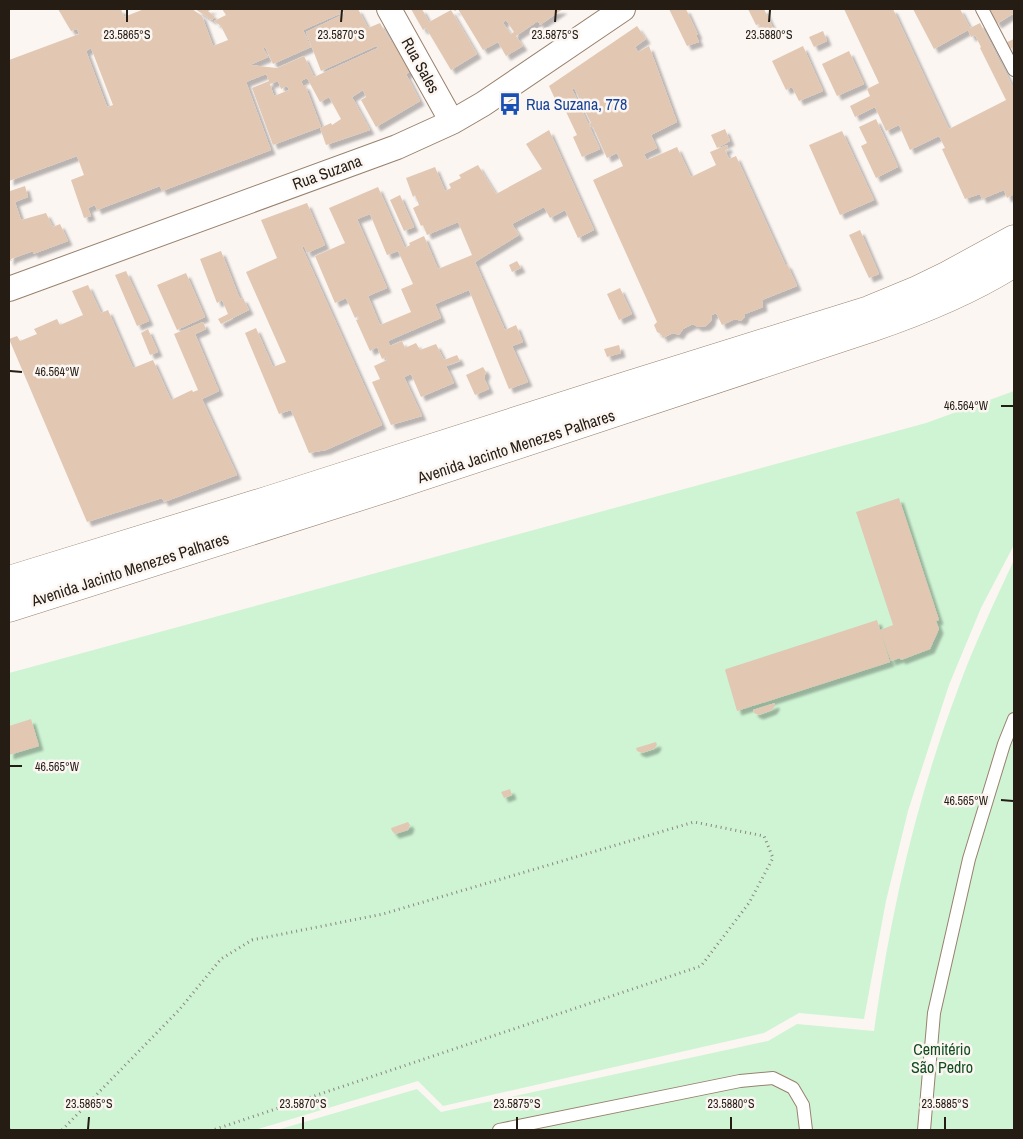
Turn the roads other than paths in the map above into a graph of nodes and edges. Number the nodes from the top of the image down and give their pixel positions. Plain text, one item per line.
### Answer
1 (389, 9) edge
2 (623, 9) edge
3 (982, 9) edge
4 (1014, 70) edge
5 (452, 122) junction
6 (1014, 239) edge
7 (1014, 263) edge
8 (9, 290) edge
9 (437, 459) junction
10 (9, 580) edge
11 (9, 608) edge
12 (1014, 719) edge
13 (518, 1128) edge
14 (499, 1130) edge
15 (806, 1130) edge
16 (924, 1130) edge

1 - 5 street, Rua Sales
2 - 5 street, Rua Suzana
3 - 4 lane
5 - 8 street, Rua Suzana
6 - 9 main road, Avenida Jacinto Menezes Palhares
7 - 9 main road, Avenida Jacinto Menezes Palhares
9 - 10 main road, Avenida Jacinto Menezes Palhares
9 - 11 main road, Avenida Jacinto Menezes Palhares
12 - 16 lane
13 - 14 lane
13 - 15 lane

